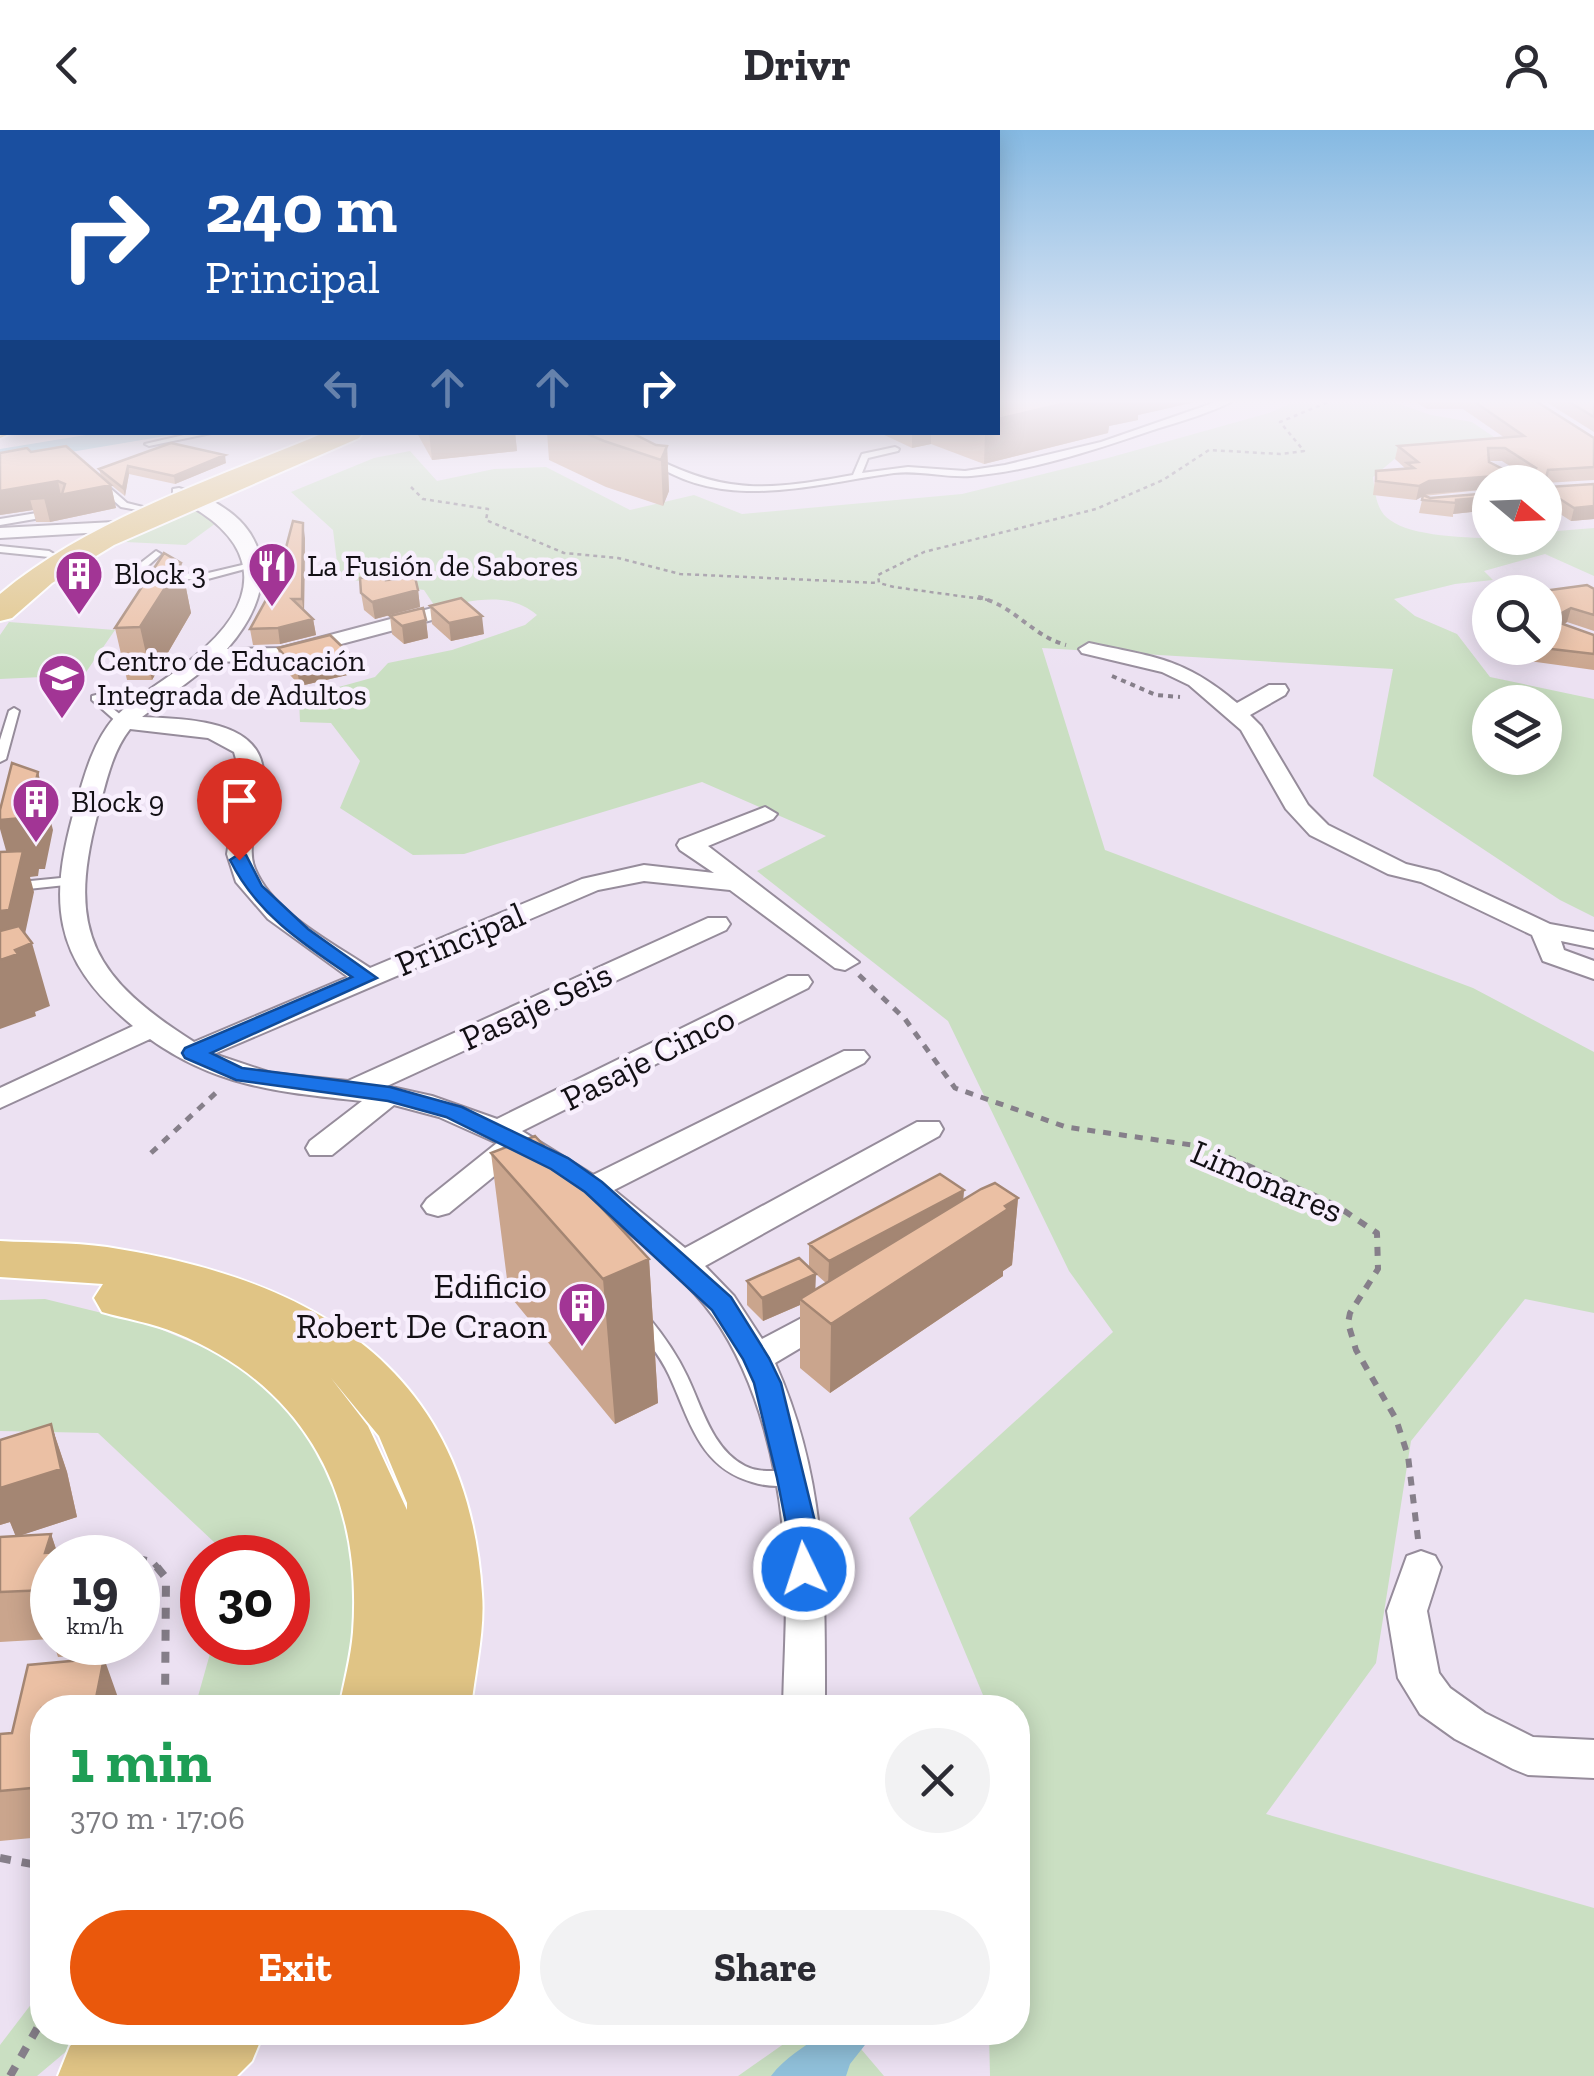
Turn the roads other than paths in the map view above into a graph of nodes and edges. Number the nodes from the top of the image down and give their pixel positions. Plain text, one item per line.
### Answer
1 (108, 491) edge
2 (198, 491) edge
3 (200, 491) edge
4 (187, 496) junction
5 (64, 511) edge
6 (138, 517) junction
7 (0, 522) edge
8 (95, 530) junction
9 (0, 533) edge
10 (0, 548) edge
11 (156, 554) dead end
12 (44, 556) junction
13 (0, 561) edge
14 (255, 565) junction
15 (5, 599) edge
16 (455, 608) edge
17 (1089, 649) road end
18 (210, 656) junction
19 (1277, 690) dead end
20 (96, 698) dead end
21 (14, 710) dead end
22 (1237, 718) junction
23 (123, 722) junction
24 (0, 759) edge
25 (765, 814) dead end
26 (71, 881) junction
27 (737, 882) junction
28 (0, 888) edge
29 (717, 924) dead end
30 (1543, 930) junction
31 (1594, 940) edge
32 (845, 962) road end
33 (1594, 971) edge
34 (367, 978) junction
35 (798, 982) dead end
36 (153, 1028) junction
37 (193, 1053) junction
38 (854, 1057) dead end
39 (356, 1089) junction
40 (390, 1094) junction
41 (0, 1099) edge
42 (928, 1129) dead end
43 (507, 1136) junction
44 (321, 1148) dead end
45 (594, 1187) junction
46 (438, 1206) dead end
47 (0, 1258) edge
48 (682, 1264) junction
49 (0, 1284) edge
50 (859, 1297) edge
51 (628, 1309) edge
52 (756, 1358) junction
53 (792, 1478) junction
54 (1421, 1567) road end
55 (377, 1695) edge
56 (436, 1695) edge
57 (804, 1695) edge
58 (1594, 1759) edge
59 (133, 2045) edge
60 (210, 2045) edge
61 (100, 2076) edge
62 (179, 2076) edge

1 - 6 lane
2 - 4 main road
3 - 4 main road
4 - 6 main road
4 - 14 street
5 - 7 lane
6 - 8 main road
6 - 12 main road
8 - 9 street
8 - 12 main road
10 - 12 lane
11 - 14 lane
12 - 13 lane
12 - 15 main road
14 - 18 street
16 - 18 street
17 - 22 street
18 - 23 street
19 - 22 street
20 - 23 lane
21 - 24 lane
22 - 30 street
23 - 26 street
23 - 34 street
25 - 27 street, Principal
26 - 28 lane
26 - 36 street
27 - 32 street, Principal
27 - 34 street, Principal
29 - 39 street, Pasaje Seis
30 - 31 street
30 - 33 street
34 - 37 street, Principal
35 - 43 street, Pasaje Cinco
36 - 37 street
36 - 41 street
37 - 39 street
38 - 45 street
39 - 40 street
40 - 43 street
40 - 44 street
42 - 48 street
43 - 45 street
43 - 46 street, Pasaje Cinco
45 - 48 street
47 - 56 main road
48 - 52 street
49 - 55 main road
50 - 52 street
51 - 53 lane
52 - 53 street
53 - 57 street
54 - 58 street
59 - 61 main road
60 - 62 main road

